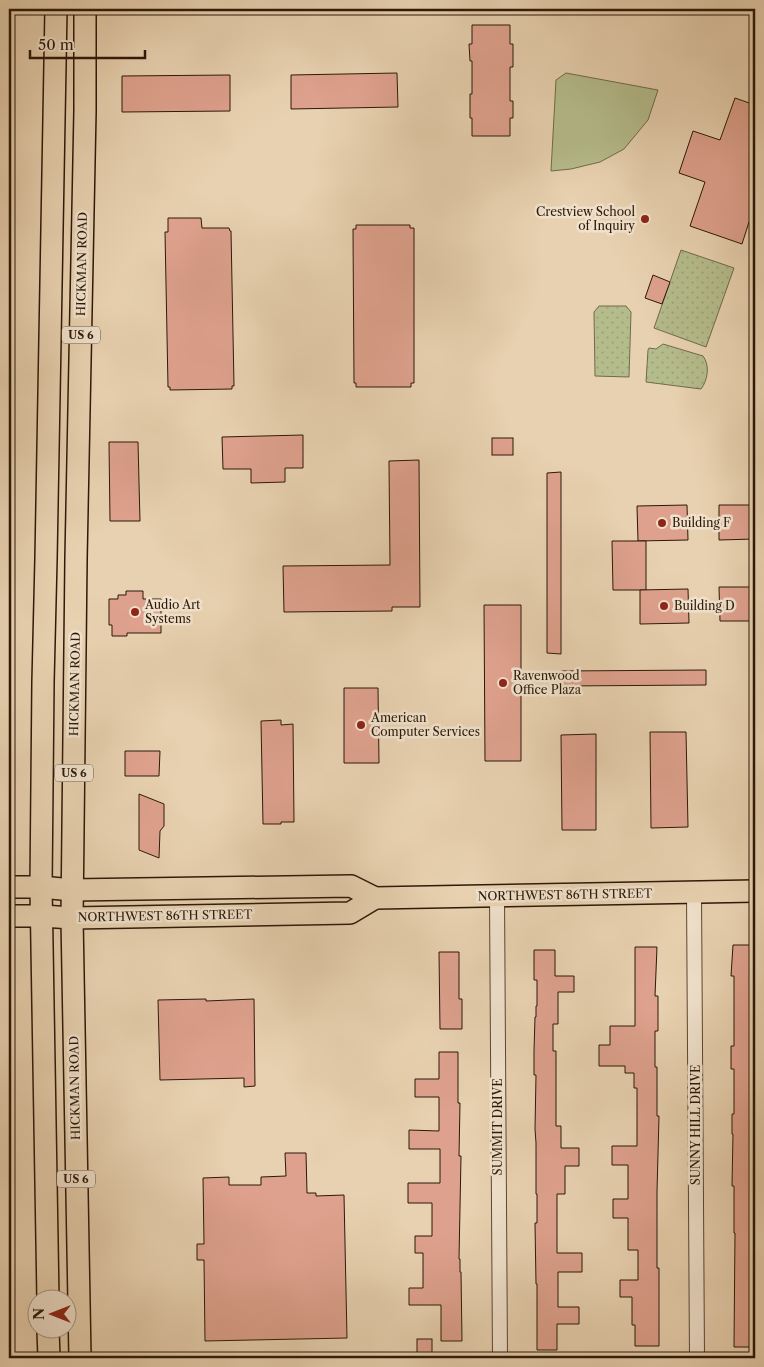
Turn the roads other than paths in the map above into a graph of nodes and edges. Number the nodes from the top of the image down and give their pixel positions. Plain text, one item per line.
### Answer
1 (56, 9) edge
2 (85, 9) edge
3 (9, 887) edge
4 (41, 887) junction
5 (72, 890) junction
6 (755, 891) edge
7 (694, 892) junction
8 (497, 896) junction
9 (375, 898) junction
10 (9, 916) edge
11 (42, 916) junction
12 (72, 918) junction
13 (48, 1290) edge
14 (48, 1340) edge
15 (49, 1358) edge
16 (80, 1358) edge
17 (500, 1358) edge
18 (697, 1358) edge

1 - 4 main road, US 6
2 - 5 main road, HICKMAN ROAD / US 6
3 - 4 main road, NORTHWEST 86TH STREET
4 - 5 main road, NORTHWEST 86TH STREET
4 - 11 main road, US 6
5 - 9 main road, NORTHWEST 86TH STREET
5 - 12 main road, HICKMAN ROAD / US 6
6 - 7 main road, NORTHWEST 86TH STREET
7 - 8 main road, NORTHWEST 86TH STREET
7 - 18 street, SUNNY HILL DRIVE
8 - 9 main road, NORTHWEST 86TH STREET
8 - 17 street, SUMMIT DRIVE
9 - 12 main road, NORTHWEST 86TH STREET
10 - 11 main road, NORTHWEST 86TH STREET
11 - 12 main road, NORTHWEST 86TH STREET
11 - 13 main road, US 6
12 - 16 main road, HICKMAN ROAD / US 6
14 - 15 main road

